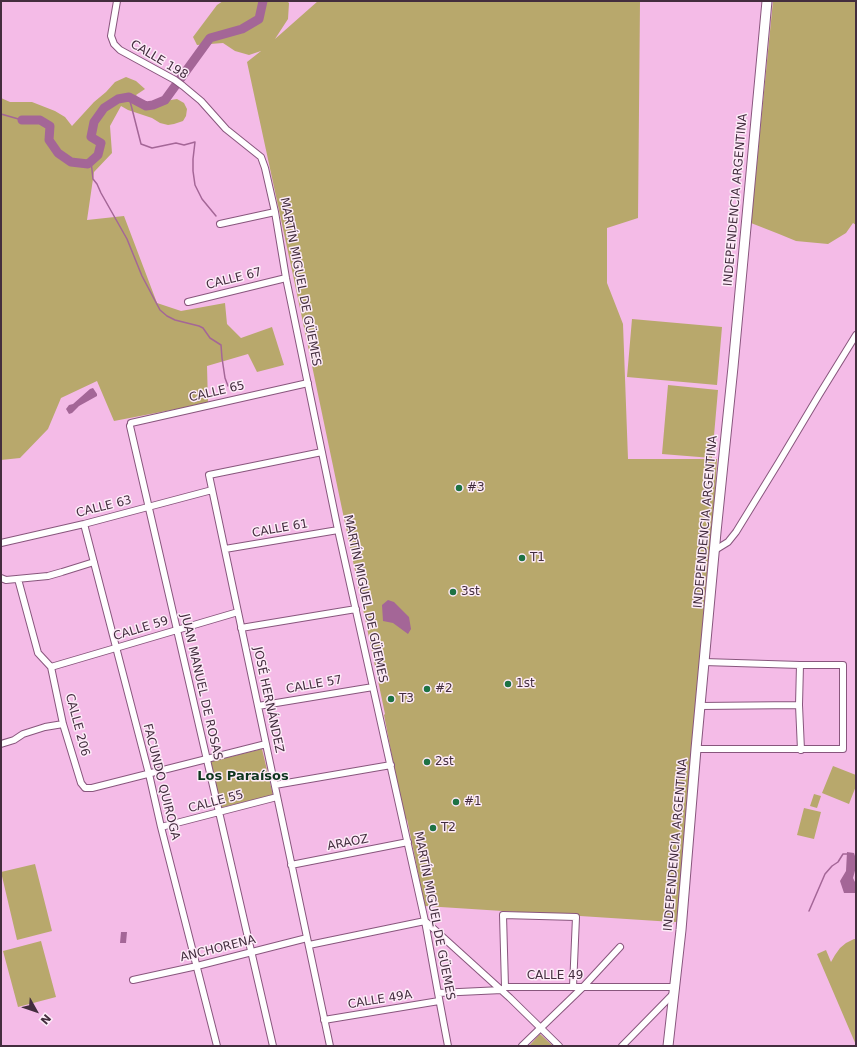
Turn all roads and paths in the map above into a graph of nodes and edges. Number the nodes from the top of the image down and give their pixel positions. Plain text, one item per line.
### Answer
1 (117, 1) edge
2 (767, 1) edge
3 (261, 157) joint
4 (275, 212) junction
5 (220, 224) dead end
6 (286, 278) junction
7 (188, 302) dead end
8 (856, 335) edge
9 (308, 382) junction
10 (130, 424) joint
11 (322, 452) junction
12 (212, 490) junction
13 (148, 507) junction
14 (84, 524) junction
15 (338, 530) junction
16 (1, 543) edge
17 (225, 549) junction
18 (715, 550) junction
19 (94, 562) junction
20 (1, 578) edge
21 (18, 579) junction
22 (356, 609) junction
23 (238, 612) junction
24 (241, 628) junction
25 (177, 630) junction
26 (116, 648) junction
27 (704, 662) junction
28 (800, 665) junction
29 (51, 667) junction
30 (373, 687) junction
31 (800, 705) junction
32 (258, 706) junction
33 (700, 706) junction
34 (63, 724) junction
35 (1, 744) edge
36 (266, 744) junction
37 (696, 749) junction
38 (801, 750) junction
39 (207, 759) junction
40 (391, 765) junction
41 (149, 774) junction
42 (275, 785) junction
43 (277, 797) junction
44 (219, 812) junction
45 (161, 827) junction
46 (408, 842) junction
47 (292, 865) junction
48 (425, 921) junction
49 (307, 938) junction
50 (309, 945) junction
51 (620, 947) dead end
52 (251, 953) junction
53 (197, 966) junction
54 (133, 980) dead end
55 (573, 987) junction
56 (583, 987) junction
57 (503, 989) junction
58 (674, 990) junction
59 (438, 994) junction
60 (439, 1001) junction
61 (324, 1020) junction
62 (540, 1028) junction
63 (217, 1046) edge
64 (273, 1046) edge
65 (330, 1046) edge
66 (448, 1046) edge
67 (522, 1046) edge
68 (559, 1046) edge
69 (622, 1046) edge
70 (668, 1046) edge

1 - 3 street, CALLE 198
2 - 18 street, INDEPENDENCIA ARGENTINA
3 - 4 street, MARTÍN MIGUEL DE GÜEMES
4 - 5 street
4 - 6 street, MARTÍN MIGUEL DE GÜEMES
6 - 7 street, CALLE 67
6 - 9 street, MARTÍN MIGUEL DE GÜEMES
8 - 18 street
9 - 10 street, CALLE 65
9 - 11 street, MARTÍN MIGUEL DE GÜEMES
10 - 13 street, JUAN MANUEL DE ROSAS
11 - 12 street, JOSÉ HERNÁNDEZ
11 - 15 street, MARTÍN MIGUEL DE GÜEMES
12 - 13 street, CALLE 63
12 - 17 street, JOSÉ HERNÁNDEZ
13 - 14 street, CALLE 63
13 - 25 street, JUAN MANUEL DE ROSAS
14 - 16 street, CALLE 63
14 - 19 street, FACUNDO QUIROGA
15 - 17 street, CALLE 61
15 - 22 street, MARTÍN MIGUEL DE GÜEMES
17 - 23 street, JOSÉ HERNÁNDEZ
18 - 27 street, INDEPENDENCIA ARGENTINA
19 - 21 street
19 - 26 street, FACUNDO QUIROGA
20 - 21 street
21 - 29 street
22 - 24 street
22 - 30 street, MARTÍN MIGUEL DE GÜEMES
23 - 24 street, JOSÉ HERNÁNDEZ
23 - 25 street, CALLE 59
24 - 32 street, JOSÉ HERNÁNDEZ
25 - 26 street, CALLE 59
25 - 39 street, JUAN MANUEL DE ROSAS
26 - 29 street, CALLE 59
26 - 41 street, FACUNDO QUIROGA
27 - 28 street
27 - 33 street, INDEPENDENCIA ARGENTINA
28 - 31 street
28 - 38 street
29 - 34 street, CALLE 206
30 - 32 street, CALLE 57
30 - 40 street, MARTÍN MIGUEL DE GÜEMES
31 - 33 street
31 - 38 street
32 - 36 street, JOSÉ HERNÁNDEZ
33 - 37 street, INDEPENDENCIA ARGENTINA
34 - 35 street
34 - 41 street, CALLE 206
36 - 39 street
36 - 42 street, JOSÉ HERNÁNDEZ
37 - 38 street
37 - 58 street, INDEPENDENCIA ARGENTINA
39 - 41 street
39 - 44 street, JUAN MANUEL DE ROSAS
40 - 42 street
40 - 46 street, MARTÍN MIGUEL DE GÜEMES
41 - 45 street, FACUNDO QUIROGA
42 - 43 street, JOSÉ HERNÁNDEZ
43 - 44 street, CALLE 55
43 - 47 street, JOSÉ HERNÁNDEZ
44 - 45 street, CALLE 55
44 - 52 street, JUAN MANUEL DE ROSAS
45 - 53 street, FACUNDO QUIROGA
46 - 47 street, ARAOZ
46 - 48 street, MARTÍN MIGUEL DE GÜEMES
47 - 49 street, JOSÉ HERNÁNDEZ
48 - 50 street
48 - 57 street
48 - 59 street, MARTÍN MIGUEL DE GÜEMES
49 - 50 street, JOSÉ HERNÁNDEZ
49 - 52 street, ANCHORENA
50 - 61 street, JOSÉ HERNÁNDEZ
51 - 56 street
52 - 53 street, ANCHORENA
52 - 64 street, JUAN MANUEL DE ROSAS
53 - 54 street, ANCHORENA
53 - 63 street, FACUNDO QUIROGA
55 - 56 street, CALLE 49
55 - 57 street, CALLE 49
55 - 57 street
56 - 58 street, CALLE 49
56 - 62 street
57 - 59 street, CALLE 49
57 - 62 street
58 - 69 street
58 - 70 street, INDEPENDENCIA ARGENTINA
59 - 60 street, MARTÍN MIGUEL DE GÜEMES
60 - 61 street, CALLE 49A
60 - 66 street, MARTÍN MIGUEL DE GÜEMES
61 - 65 street, JOSÉ HERNÁNDEZ
62 - 67 street
62 - 68 street

